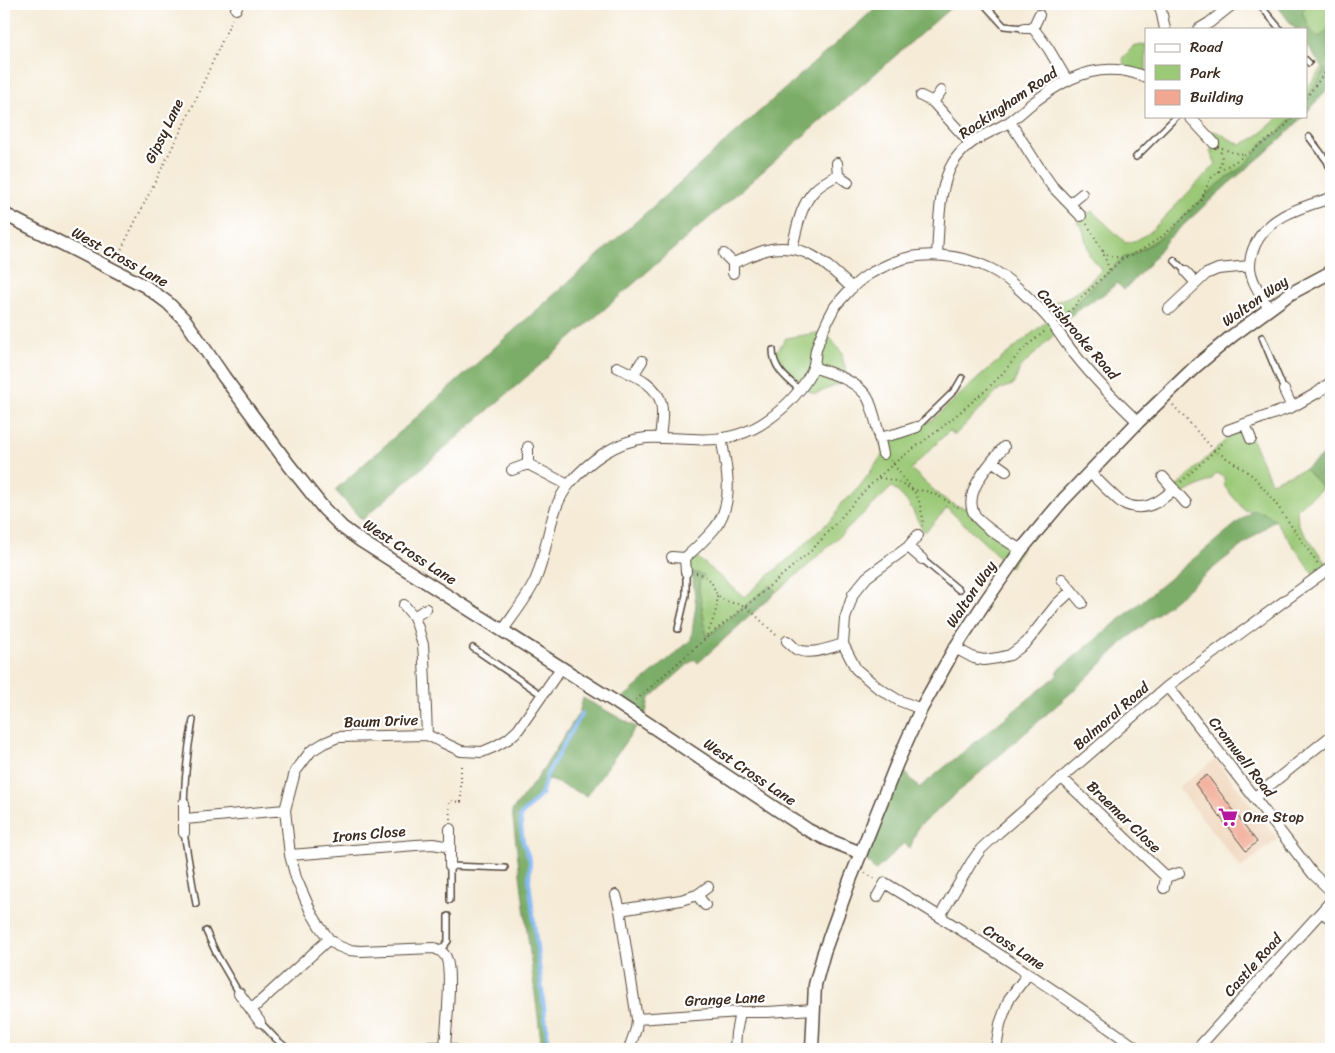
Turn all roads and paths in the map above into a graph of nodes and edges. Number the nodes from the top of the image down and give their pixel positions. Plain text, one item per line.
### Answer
1 (984, 4) edge
2 (1158, 4) edge
3 (1233, 4) edge
4 (1259, 4) edge
5 (237, 6) edge
6 (1039, 15) dead end
7 (1029, 28) junction
8 (1165, 28) edge
9 (1201, 28) edge
10 (1279, 28) edge
11 (1331, 67) edge
12 (1145, 77) edge
13 (1067, 80) junction
14 (942, 91) dead end
15 (1308, 95) edge
16 (921, 96) dead end
17 (933, 102) junction
18 (1174, 118) edge
19 (1195, 118) edge
20 (1291, 118) edge
21 (1010, 122) junction
22 (1309, 138) dead end
23 (970, 143) junction
24 (1214, 143) junction
25 (1247, 154) junction
26 (1136, 156) dead end
27 (837, 163) dead end
28 (1331, 171) edge
29 (1218, 172) junction
30 (838, 175) junction
31 (848, 182) dead end
32 (1082, 194) dead end
33 (1331, 198) edge
34 (1070, 204) junction
35 (4, 214) edge
36 (1081, 216) joint
37 (792, 248) junction
38 (1102, 250) junction
39 (724, 254) dead end
40 (938, 255) junction
41 (1123, 258) junction
42 (1174, 260) dead end
43 (1250, 266) junction
44 (111, 269) junction
45 (1110, 271) junction
46 (1186, 272) joint
47 (1331, 272) edge
48 (1196, 283) junction
49 (852, 288) junction
50 (1169, 309) dead end
51 (1269, 309) junction
52 (1053, 324) junction
53 (1262, 336) dead end
54 (773, 350) dead end
55 (642, 361) dead end
56 (617, 366) dead end
57 (813, 367) junction
58 (633, 375) junction
59 (962, 378) dead end
60 (1331, 382) edge
61 (799, 389) junction
62 (1284, 390) joint
63 (1165, 396) junction
64 (1292, 407) junction
65 (1138, 422) junction
66 (1245, 424) junction
67 (917, 427) joint
68 (1228, 430) joint
69 (660, 438) junction
70 (721, 438) junction
71 (879, 438) junction
72 (1251, 439) dead end
73 (528, 447) dead end
74 (1004, 447) dead end
75 (1214, 450) junction
76 (883, 454) dead end
77 (992, 460) junction
78 (894, 463) junction
79 (528, 464) junction
80 (512, 470) dead end
81 (1006, 471) dead end
82 (1089, 472) junction
83 (1163, 477) dead end
84 (879, 478) junction
85 (568, 486) junction
86 (1174, 489) junction
87 (914, 491) junction
88 (1186, 503) dead end
89 (972, 509) junction
90 (918, 535) joint
91 (908, 546) junction
92 (1021, 550) junction
93 (672, 557) dead end
94 (685, 558) junction
95 (922, 559) joint
96 (1328, 570) edge
97 (686, 572) junction
98 (1062, 579) dead end
99 (959, 590) dead end
100 (1071, 591) junction
101 (717, 595) junction
102 (1082, 603) dead end
103 (404, 605) dead end
104 (746, 606) junction
105 (426, 609) dead end
106 (414, 618) junction
107 (678, 629) dead end
108 (503, 630) junction
109 (706, 637) junction
110 (787, 641) joint
111 (843, 644) junction
112 (473, 648) dead end
113 (955, 648) junction
114 (561, 668) junction
115 (1168, 686) junction
116 (542, 694) junction
117 (623, 707) junction
118 (920, 709) junction
119 (193, 720) dead end
120 (427, 735) junction
121 (1331, 736) edge
122 (461, 751) junction
123 (1062, 778) junction
124 (1255, 797) junction
125 (184, 803) joint
126 (286, 810) junction
127 (185, 819) junction
128 (450, 828) joint
129 (184, 833) joint
130 (450, 847) junction
131 (861, 853) junction
132 (290, 855) junction
133 (450, 866) junction
134 (506, 868) dead end
135 (855, 868) junction
136 (1179, 873) dead end
137 (1166, 877) junction
138 (885, 883) junction
139 (708, 886) dead end
140 (1164, 888) dead end
141 (1331, 891) edge
142 (696, 894) junction
143 (616, 895) dead end
144 (877, 897) dead end
145 (450, 900) dead end
146 (1331, 901) edge
147 (196, 904) dead end
148 (704, 905) dead end
149 (620, 910) junction
150 (1321, 912) junction
151 (448, 916) dead end
152 (940, 916) junction
153 (1331, 919) edge
154 (206, 931) dead end
155 (329, 939) junction
156 (441, 950) junction
157 (1028, 974) junction
158 (239, 993) joint
159 (813, 1009) junction
160 (251, 1010) junction
161 (740, 1012) junction
162 (637, 1019) junction
163 (260, 1022) joint
164 (426, 1047) joint
165 (450, 1048) edge
166 (288, 1049) edge
167 (397, 1049) edge
168 (629, 1049) edge
169 (735, 1049) edge
170 (812, 1049) edge
171 (996, 1049) edge
172 (1138, 1049) edge
173 (1196, 1049) edge

1 - 7 lane
2 - 8 street
3 - 9 street
4 - 10 lane
5 - 44 path, Gipsy Lane
6 - 7 street
7 - 13 street
11 - 15 path
12 - 13 street, Rockingham Road
13 - 21 street, Rockingham Road
14 - 17 street
16 - 17 street
17 - 23 street
18 - 26 lane
19 - 24 street
20 - 25 path
21 - 23 street, Rockingham Road
21 - 34 street
22 - 28 lane
23 - 40 street, Rockingham Road
24 - 25 path
24 - 29 path
25 - 29 path
27 - 30 street
29 - 41 path
30 - 31 street
30 - 37 street
32 - 34 street
33 - 43 street
34 - 36 street
35 - 44 street, West Cross Lane
36 - 38 path
37 - 39 street
37 - 49 street
38 - 41 path
38 - 45 path
40 - 49 street, Carisbrooke Road
40 - 52 street, Carisbrooke Road
41 - 45 path
42 - 46 lane
43 - 48 street
43 - 51 street
44 - 108 street, West Cross Lane
45 - 52 path
46 - 48 street
47 - 51 street, Walton Way
48 - 50 street
49 - 57 street, Carisbrooke Road
51 - 63 street, Walton Way
52 - 65 street, Carisbrooke Road
52 - 78 path
53 - 62 lane
54 - 61 lane
55 - 58 street
56 - 58 street
57 - 61 street, Carisbrooke Road
57 - 71 street
58 - 69 street
59 - 67 lane
60 - 64 street
61 - 70 street, Carisbrooke Road
62 - 64 street
63 - 65 street, Walton Way
63 - 75 path
64 - 66 street
65 - 82 street, Walton Way
66 - 68 street
66 - 72 street
67 - 71 street
68 - 75 path
69 - 70 street, Carisbrooke Road
69 - 85 street, Carisbrooke Road
70 - 94 street
71 - 76 street
73 - 79 street
74 - 77 street
75 - 86 path
75 - 96 path
77 - 81 street
77 - 89 street
78 - 84 path
78 - 87 path
79 - 80 street
79 - 85 street
82 - 86 street
82 - 92 street, Walton Way
83 - 86 street
84 - 87 path
84 - 104 path
85 - 108 street, Carisbrooke Road
86 - 88 street
87 - 89 path
87 - 90 path
89 - 92 street
90 - 91 street
91 - 95 street
91 - 111 street
92 - 113 street, Walton Way
93 - 94 street
94 - 97 street
95 - 99 lane
96 - 115 street, Balmoral Road
97 - 101 path
97 - 107 lane
98 - 100 street
100 - 102 street
100 - 113 street
101 - 104 path
101 - 109 path
103 - 106 street
104 - 109 path
104 - 110 path
105 - 106 street
106 - 120 street
108 - 114 street, West Cross Lane
109 - 117 path
110 - 111 street
111 - 118 street
112 - 116 lane
113 - 118 street, Walton Way
114 - 116 street, Baum Drive
114 - 117 street, West Cross Lane
115 - 123 street, Balmoral Road
115 - 124 street, Cromwell Road
116 - 122 street, Baum Drive
117 - 131 street, West Cross Lane
118 - 131 street, Walton Way
119 - 125 lane
120 - 122 street, Baum Drive
120 - 126 street, Baum Drive
121 - 124 street
122 - 128 path
123 - 137 street, Braemar Close
123 - 152 street, Balmoral Road
124 - 141 street, Cromwell Road
125 - 127 street
126 - 127 street
126 - 132 street, Baum Drive
127 - 129 street
128 - 130 street
129 - 147 lane
130 - 132 street, Irons Close
130 - 133 street
131 - 135 street, Walton Way
132 - 155 street, Baum Drive
133 - 134 lane
133 - 145 lane
135 - 138 path
135 - 159 street, Walton Way
136 - 137 street
137 - 140 street
138 - 144 street
138 - 152 street, Cross Lane
139 - 142 street
142 - 148 street
142 - 149 street
143 - 149 street
146 - 150 street, Castle Road
149 - 162 street
150 - 153 street
150 - 173 street, Castle Road
151 - 156 lane
152 - 157 street, Cross Lane
154 - 158 lane
155 - 156 street, Baum Drive
155 - 160 street
156 - 165 street
157 - 171 street
157 - 172 street, Cross Lane
158 - 160 street
159 - 161 street, Grange Lane
159 - 170 street, Walton Way
160 - 163 street
161 - 162 street, Grange Lane
161 - 169 street
162 - 168 street
163 - 166 lane
164 - 165 street
164 - 167 lane

